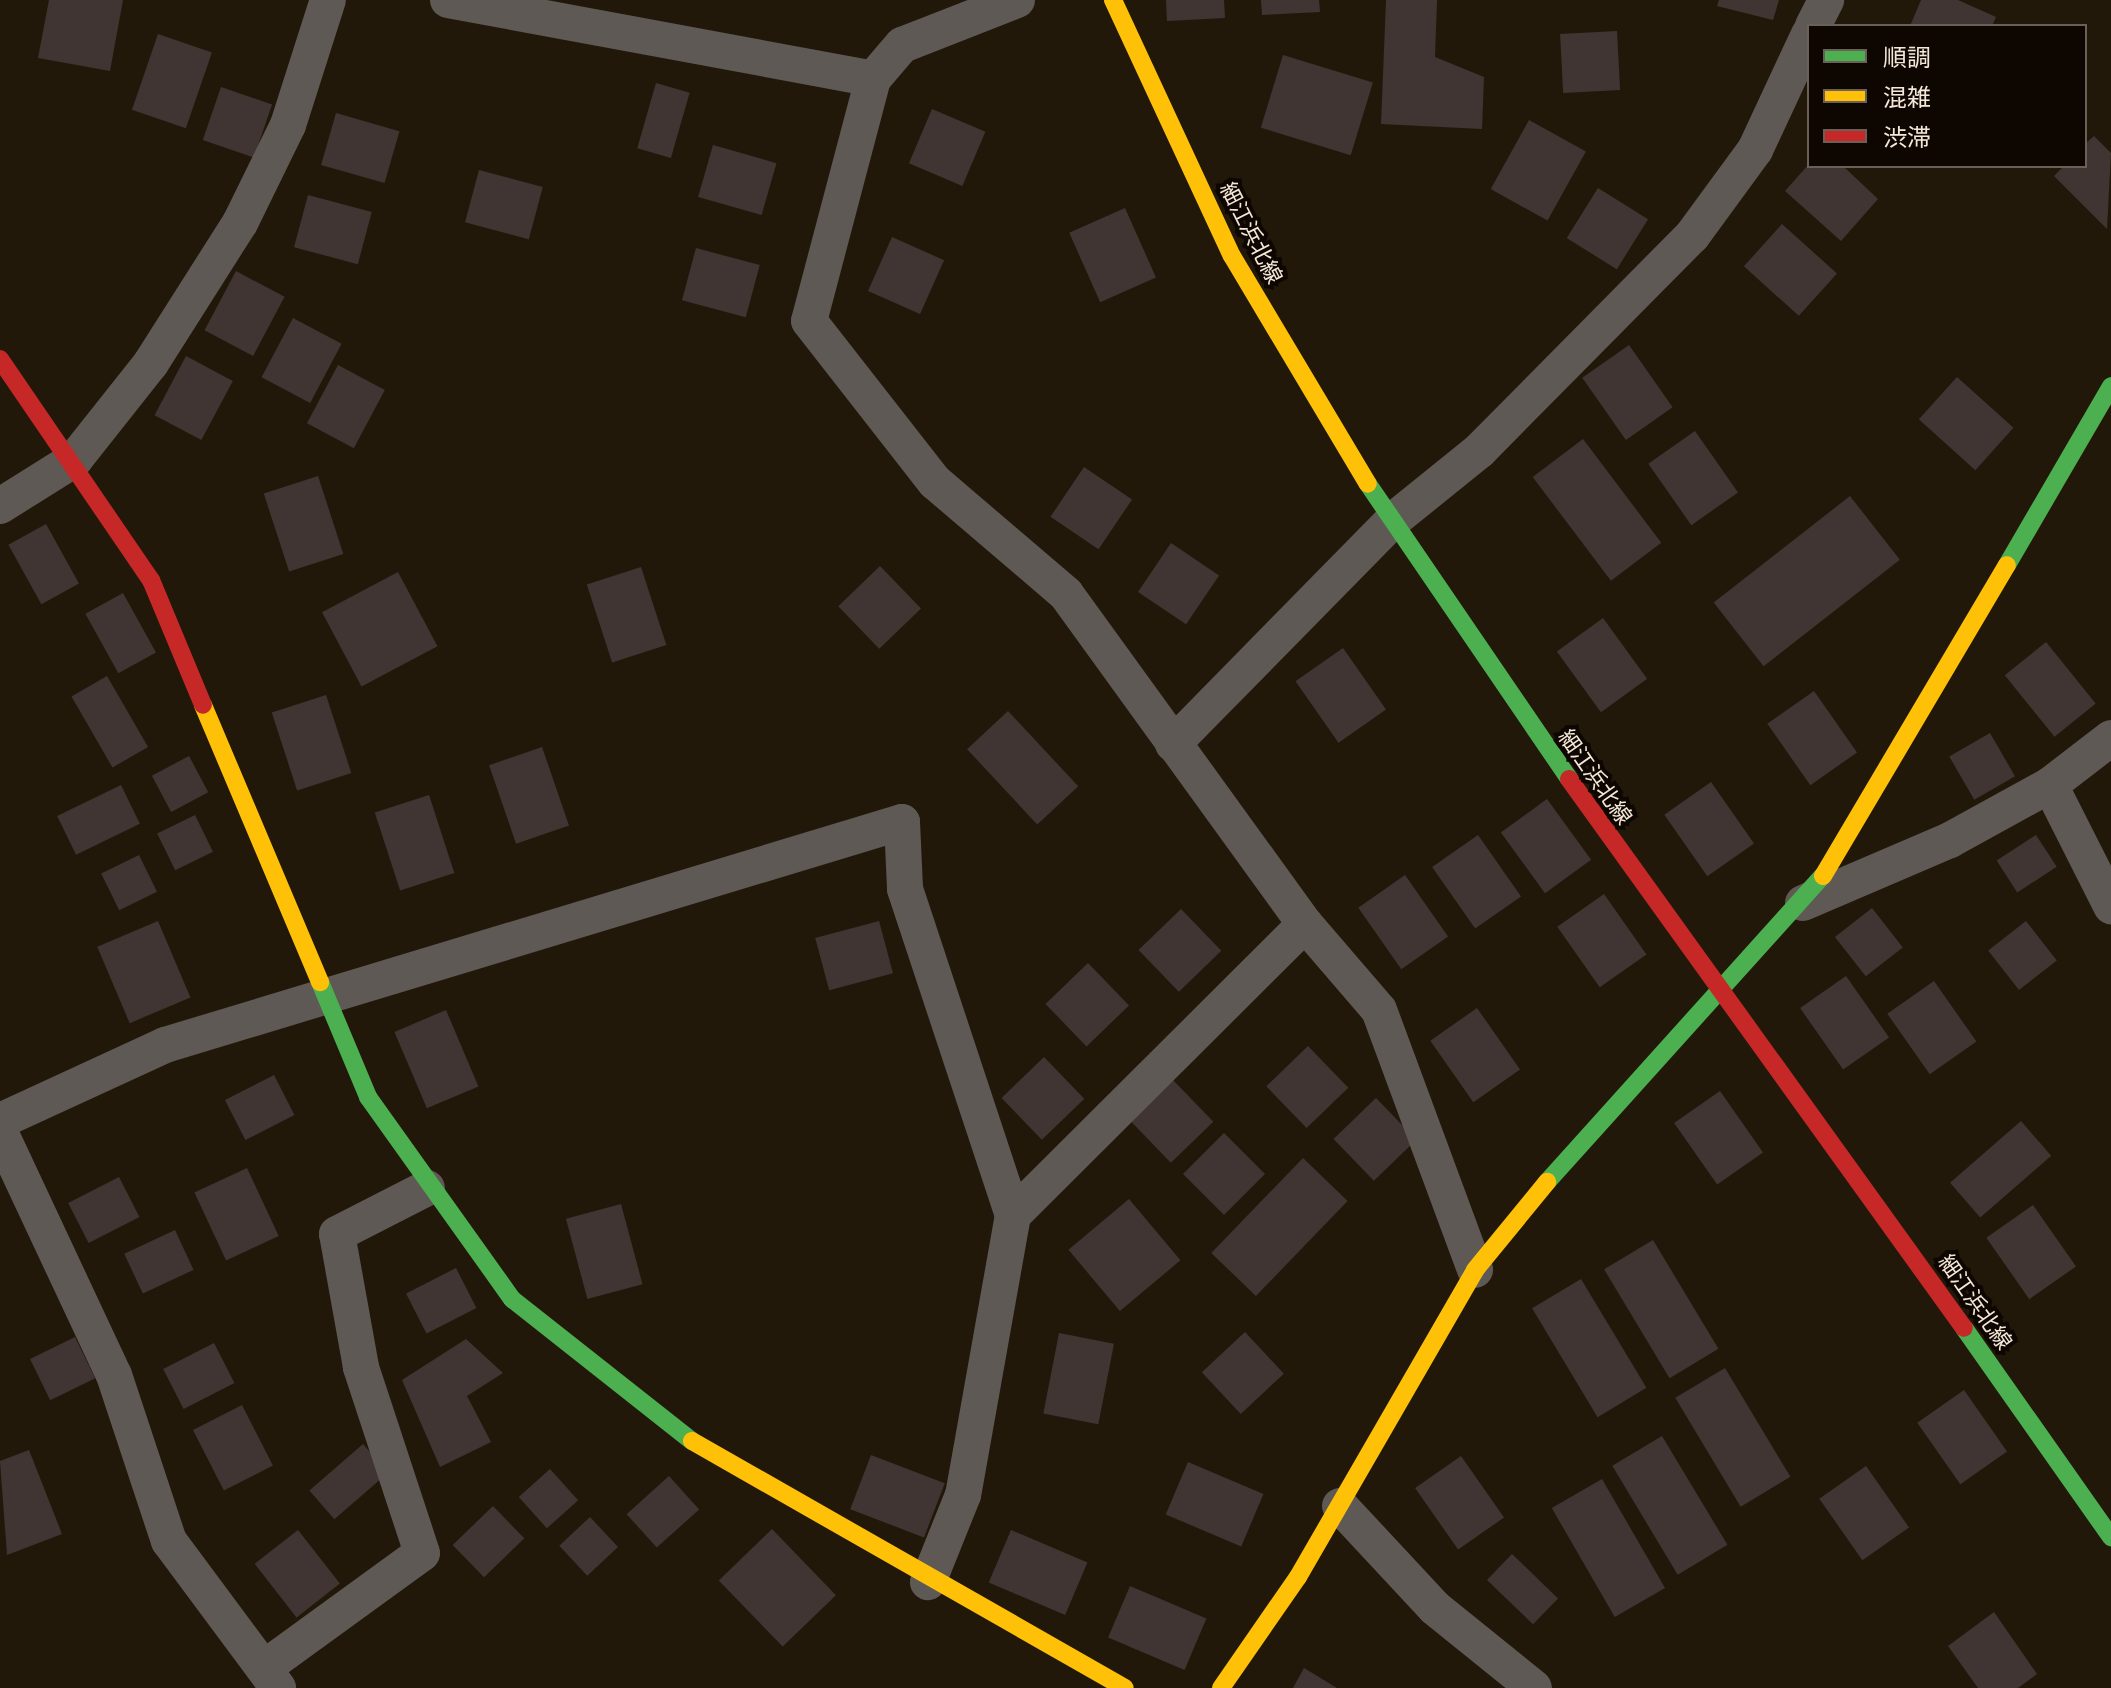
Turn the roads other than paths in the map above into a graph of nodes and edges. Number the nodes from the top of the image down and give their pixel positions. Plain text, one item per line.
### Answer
1 (328, 0) edge
2 (448, 0) edge
3 (1017, 0) edge
4 (1113, 0) edge
5 (1826, 0) edge
6 (1814, 24) edge
7 (1807, 38) edge
8 (873, 79) junction
9 (0, 359) edge
10 (2111, 386) edge
11 (75, 459) junction
12 (0, 506) edge
13 (1391, 522) junction
14 (2111, 738) edge
15 (1173, 744) junction
16 (2050, 785) junction
17 (1803, 903) junction
18 (2111, 906) edge
19 (1305, 924) junction
20 (1714, 988) junction
21 (325, 998) junction
22 (0, 1121) edge
23 (0, 1132) edge
24 (427, 1188) junction
25 (1013, 1215) junction
26 (1475, 1270) junction
27 (1340, 1506) junction
28 (2111, 1537) edge
29 (928, 1582) junction
30 (271, 1678) edge
31 (1125, 1688) edge
32 (1221, 1688) edge
33 (1534, 1688) edge

1 - 11 street
2 - 8 street
3 - 8 street
4 - 13 street, 細江浜北線
5 - 6 street
7 - 13 street
8 - 15 street
9 - 11 street
10 - 17 street
11 - 12 street
11 - 21 street
13 - 15 street
13 - 20 street, 細江浜北線
14 - 16 street
15 - 19 street
16 - 17 street
16 - 18 street
17 - 20 street
19 - 25 street
19 - 26 street
20 - 26 street
20 - 28 street, 細江浜北線
21 - 22 street
21 - 24 street
21 - 25 street
23 - 30 street
24 - 29 street
24 - 30 street
25 - 29 street
26 - 27 street
27 - 32 street
27 - 33 street
29 - 31 street

